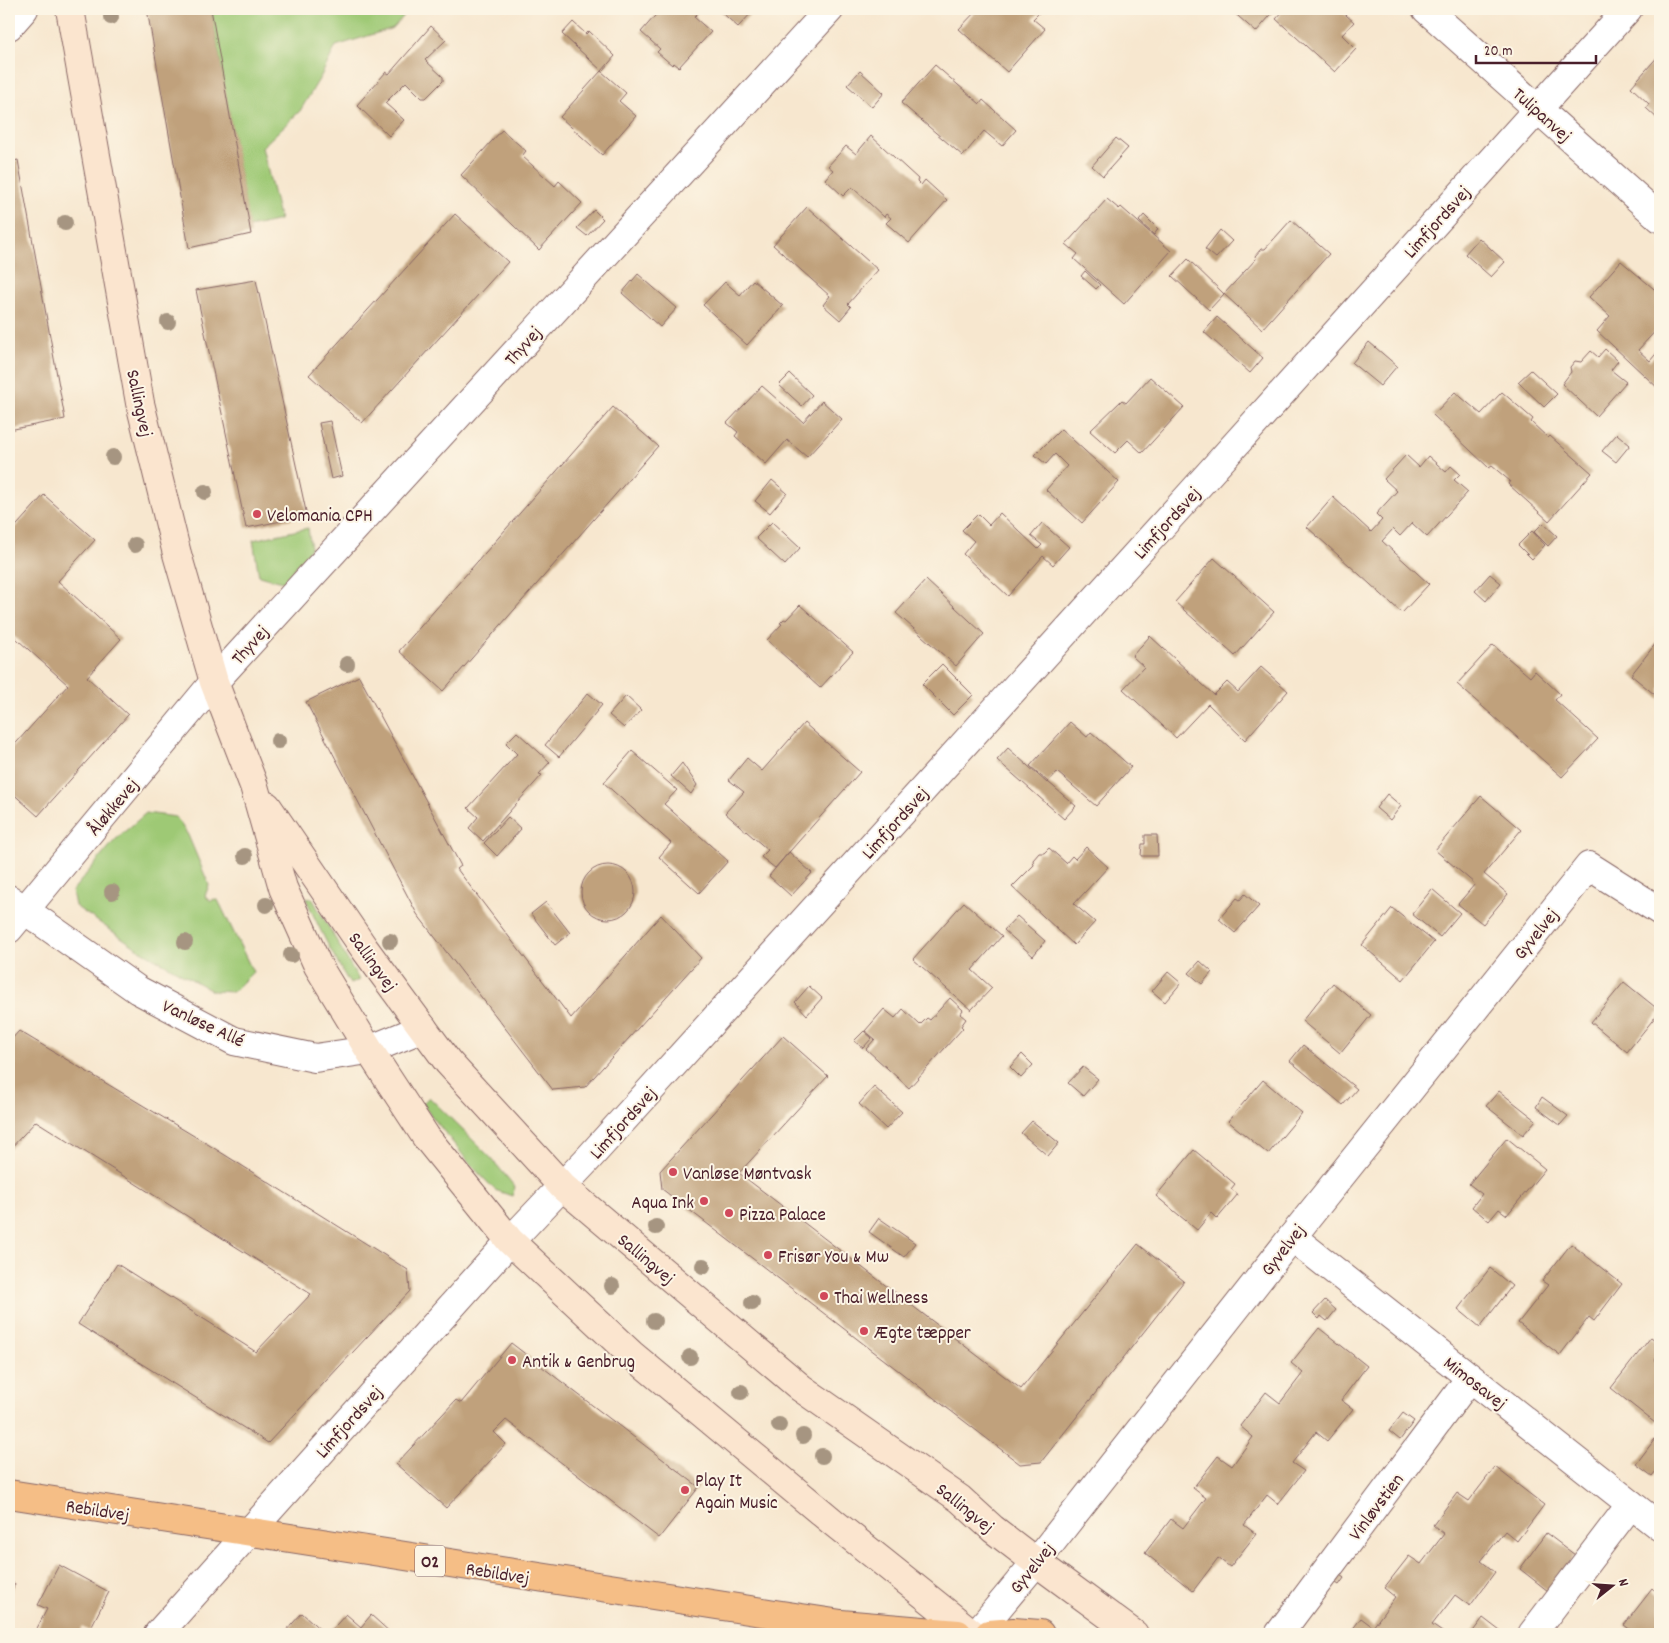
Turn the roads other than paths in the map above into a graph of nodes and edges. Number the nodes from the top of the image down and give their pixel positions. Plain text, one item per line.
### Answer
1 (24, 9) edge
2 (70, 9) edge
3 (830, 9) edge
4 (1426, 9) edge
5 (1628, 9) edge
6 (9, 26) edge
7 (1537, 108) junction
8 (1660, 218) edge
9 (214, 682) junction
10 (254, 786) junction
11 (1660, 911) edge
12 (14, 913) edge
13 (424, 1028) junction
14 (368, 1050) junction
15 (563, 1187) junction
16 (1292, 1237) junction
17 (510, 1241) junction
18 (1470, 1378) junction
19 (9, 1494) edge
20 (1631, 1504) junction
21 (1660, 1527) edge
22 (248, 1533) junction
23 (1036, 1562) junction
24 (158, 1634) edge
25 (958, 1634) edge
26 (975, 1634) edge
27 (989, 1634) edge
28 (1040, 1634) edge
29 (1134, 1634) edge
30 (1279, 1634) edge
31 (1532, 1634) edge

1 - 6 street
2 - 9 street, Sallingvej
3 - 9 street, Thyvej
4 - 7 street, Tulipanvej
5 - 7 street, Limfjordsvej
7 - 8 street, Tulipanvej
7 - 15 street, Limfjordsvej
9 - 10 street, Sallingvej
9 - 12 street, Åløkkevej
10 - 13 street, Sallingvej
10 - 14 street, Sallingvej
11 - 16 street, Gyvelvej
12 - 14 street, Vanløse Allé
13 - 14 street, Vanløse Allé
13 - 15 street, Sallingvej
14 - 17 street, Sallingvej
15 - 17 street, Limfjordsvej
15 - 23 street, Sallingvej
16 - 18 street, Mimosavej
16 - 23 street, Gyvelvej
17 - 22 street, Limfjordsvej
17 - 26 street, Sallingvej
18 - 20 street, Mimosavej
18 - 30 street, Vinløvstien
19 - 22 main road, Rebildvej / O2
20 - 21 street, Mimosavej
20 - 31 street
22 - 24 street, Limfjordsvej
22 - 25 main road, Rebildvej / O2
23 - 26 street, Gyvelvej
23 - 29 street, Sallingvej
27 - 28 main road

